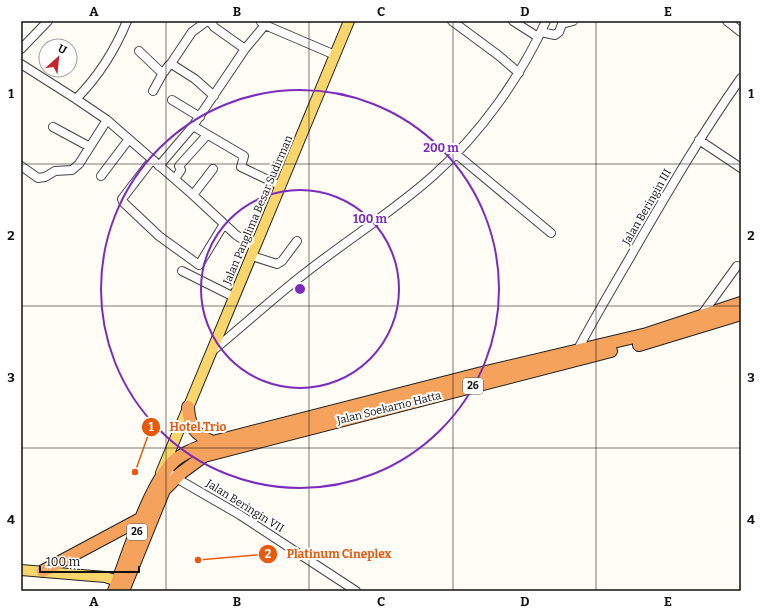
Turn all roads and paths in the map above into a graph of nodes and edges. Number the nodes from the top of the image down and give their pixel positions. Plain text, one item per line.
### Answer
1 (48, 21) edge
2 (127, 21) edge
3 (207, 21) edge
4 (210, 21) edge
5 (349, 21) edge
6 (452, 21) edge
7 (513, 21) edge
8 (546, 21) edge
9 (573, 21) edge
10 (728, 21) edge
11 (263, 23) edge
12 (741, 32) edge
13 (539, 35) junction
14 (21, 49) edge
15 (245, 49) junction
16 (139, 51) dead end
17 (335, 55) junction
18 (21, 64) edge
19 (170, 65) junction
20 (163, 72) junction
21 (519, 73) junction
22 (741, 78) edge
23 (153, 91) dead end
24 (214, 96) junction
25 (76, 98) junction
26 (172, 100) dead end
27 (200, 117) junction
28 (107, 120) junction
29 (193, 126) junction
30 (53, 127) dead end
31 (207, 135) junction
32 (129, 138) junction
33 (699, 140) junction
34 (90, 147) junction
35 (456, 154) junction
36 (152, 160) junction
37 (21, 166) edge
38 (159, 166) junction
39 (741, 168) edge
40 (213, 169) dead end
41 (101, 176) dead end
42 (175, 179) junction
43 (281, 186) junction
44 (193, 195) junction
45 (224, 224) junction
46 (551, 233) dead end
47 (297, 241) dead end
48 (253, 252) junction
49 (737, 266) dead end
50 (182, 271) dead end
51 (234, 297) junction
52 (741, 303) edge
53 (741, 314) edge
54 (700, 317) junction
55 (211, 353) junction
56 (576, 356) junction
57 (188, 407) junction
58 (353, 412) junction
59 (178, 433) junction
60 (213, 442) junction
61 (186, 452) junction
62 (204, 456) junction
63 (174, 460) junction
64 (169, 473) junction
65 (161, 486) junction
66 (142, 518) junction
67 (21, 570) edge
68 (43, 571) junction
69 (120, 587) edge
70 (356, 591) edge

1 - 14 street
2 - 25 street
3 - 19 street
4 - 15 street
5 - 17 main road, Jalan Panglima Besar Sudirman
6 - 21 street
7 - 13 street
8 - 13 street
9 - 13 street
10 - 12 street
11 - 15 street
11 - 17 street
13 - 21 street
15 - 24 street
16 - 20 street
17 - 43 main road, Jalan Panglima Besar Sudirman
18 - 25 street
19 - 20 street
19 - 24 street
20 - 23 street
21 - 35 street
22 - 33 street, Jalan Beringin III
24 - 27 street
25 - 28 street
26 - 27 street
27 - 29 street
28 - 32 street
28 - 34 street
29 - 31 street
29 - 38 street
30 - 34 street
31 - 42 street
31 - 43 street
32 - 36 street
32 - 41 street
33 - 39 street
33 - 56 street, Jalan Beringin III
34 - 37 street
35 - 46 street
35 - 55 street
36 - 38 street
36 - 45 street
38 - 42 street
40 - 44 street
42 - 44 street
43 - 48 main road, Jalan Panglima Besar Sudirman
44 - 45 street
45 - 48 street
47 - 48 street
48 - 51 main road, Jalan Panglima Besar Sudirman
49 - 54 street
50 - 51 street
51 - 55 main road, Jalan Panglima Besar Sudirman
52 - 54 highway, Jalan Soekarno Hatta / 26
53 - 56 highway, Jalan Soekarno Hatta / 26
54 - 56 highway, Jalan Soekarno Hatta / 26
55 - 57 main road, Jalan Panglima Besar Sudirman
56 - 58 highway, Jalan Soekarno Hatta / 26
57 - 59 main road, Jalan Panglima Besar Sudirman
57 - 60 highway
58 - 60 highway, Jalan Soekarno Hatta / 26
58 - 62 highway, Jalan Soekarno Hatta / 26
59 - 61 main road
59 - 63 main road
59 - 64 main road
60 - 61 highway, 26
61 - 62 main road
61 - 63 highway, 26
62 - 64 highway, 26
63 - 64 highway, 26
64 - 65 highway, 26
64 - 70 street, Jalan Beringin VII
65 - 66 highway, 26
65 - 69 highway, 26
66 - 68 highway
66 - 69 highway, 26
67 - 68 main road
68 - 69 main road

